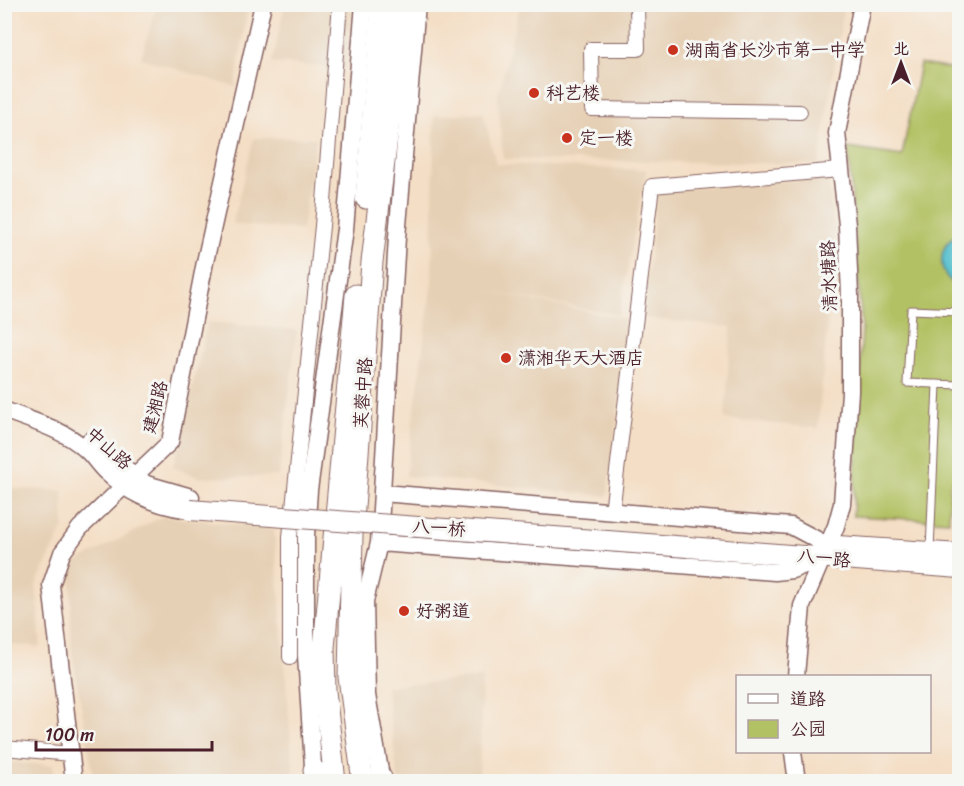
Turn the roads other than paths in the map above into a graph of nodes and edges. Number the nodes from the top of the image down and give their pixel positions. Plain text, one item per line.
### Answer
1 (262, 4) edge
2 (340, 4) edge
3 (364, 4) edge
4 (382, 4) edge
5 (403, 4) edge
6 (417, 4) edge
7 (637, 4) edge
8 (862, 4) edge
9 (800, 112) dead end
10 (840, 170) junction
11 (960, 312) edge
12 (938, 384) junction
13 (960, 385) edge
14 (4, 403) edge
15 (4, 411) edge
16 (129, 482) junction
17 (382, 493) junction
18 (190, 504) joint
19 (612, 513) junction
20 (688, 541) joint
21 (379, 543) junction
22 (824, 551) junction
23 (930, 552) junction
24 (960, 554) edge
25 (960, 568) edge
26 (290, 657) dead end
27 (796, 675) edge
28 (4, 748) edge
29 (793, 753) edge
30 (71, 754) junction
31 (315, 778) edge
32 (377, 781) edge
33 (74, 782) edge
34 (335, 782) edge
35 (796, 782) edge

1 - 16 street, 建湘路
2 - 26 street
3 - 31 street
4 - 34 main road, 芙蓉中路
5 - 32 main road, 芙蓉中路
6 - 17 street
7 - 9 street
8 - 10 street, 清水塘路
10 - 19 street
10 - 22 street, 清水塘路
11 - 12 lane
12 - 13 lane
12 - 23 lane
14 - 16 street, 中山路
15 - 16 street, 中山路
16 - 18 street, 中山路
16 - 30 street, 建湘路
17 - 19 street
17 - 21 street
18 - 20 main road, 八一桥
19 - 22 street
20 - 22 main road, 八一路
21 - 22 street
21 - 32 street
22 - 23 main road, 八一路
22 - 25 main road, 八一路
22 - 27 street, 清水塘路
23 - 24 main road, 八一路
28 - 30 street
29 - 35 street
30 - 33 street, 建湘路

